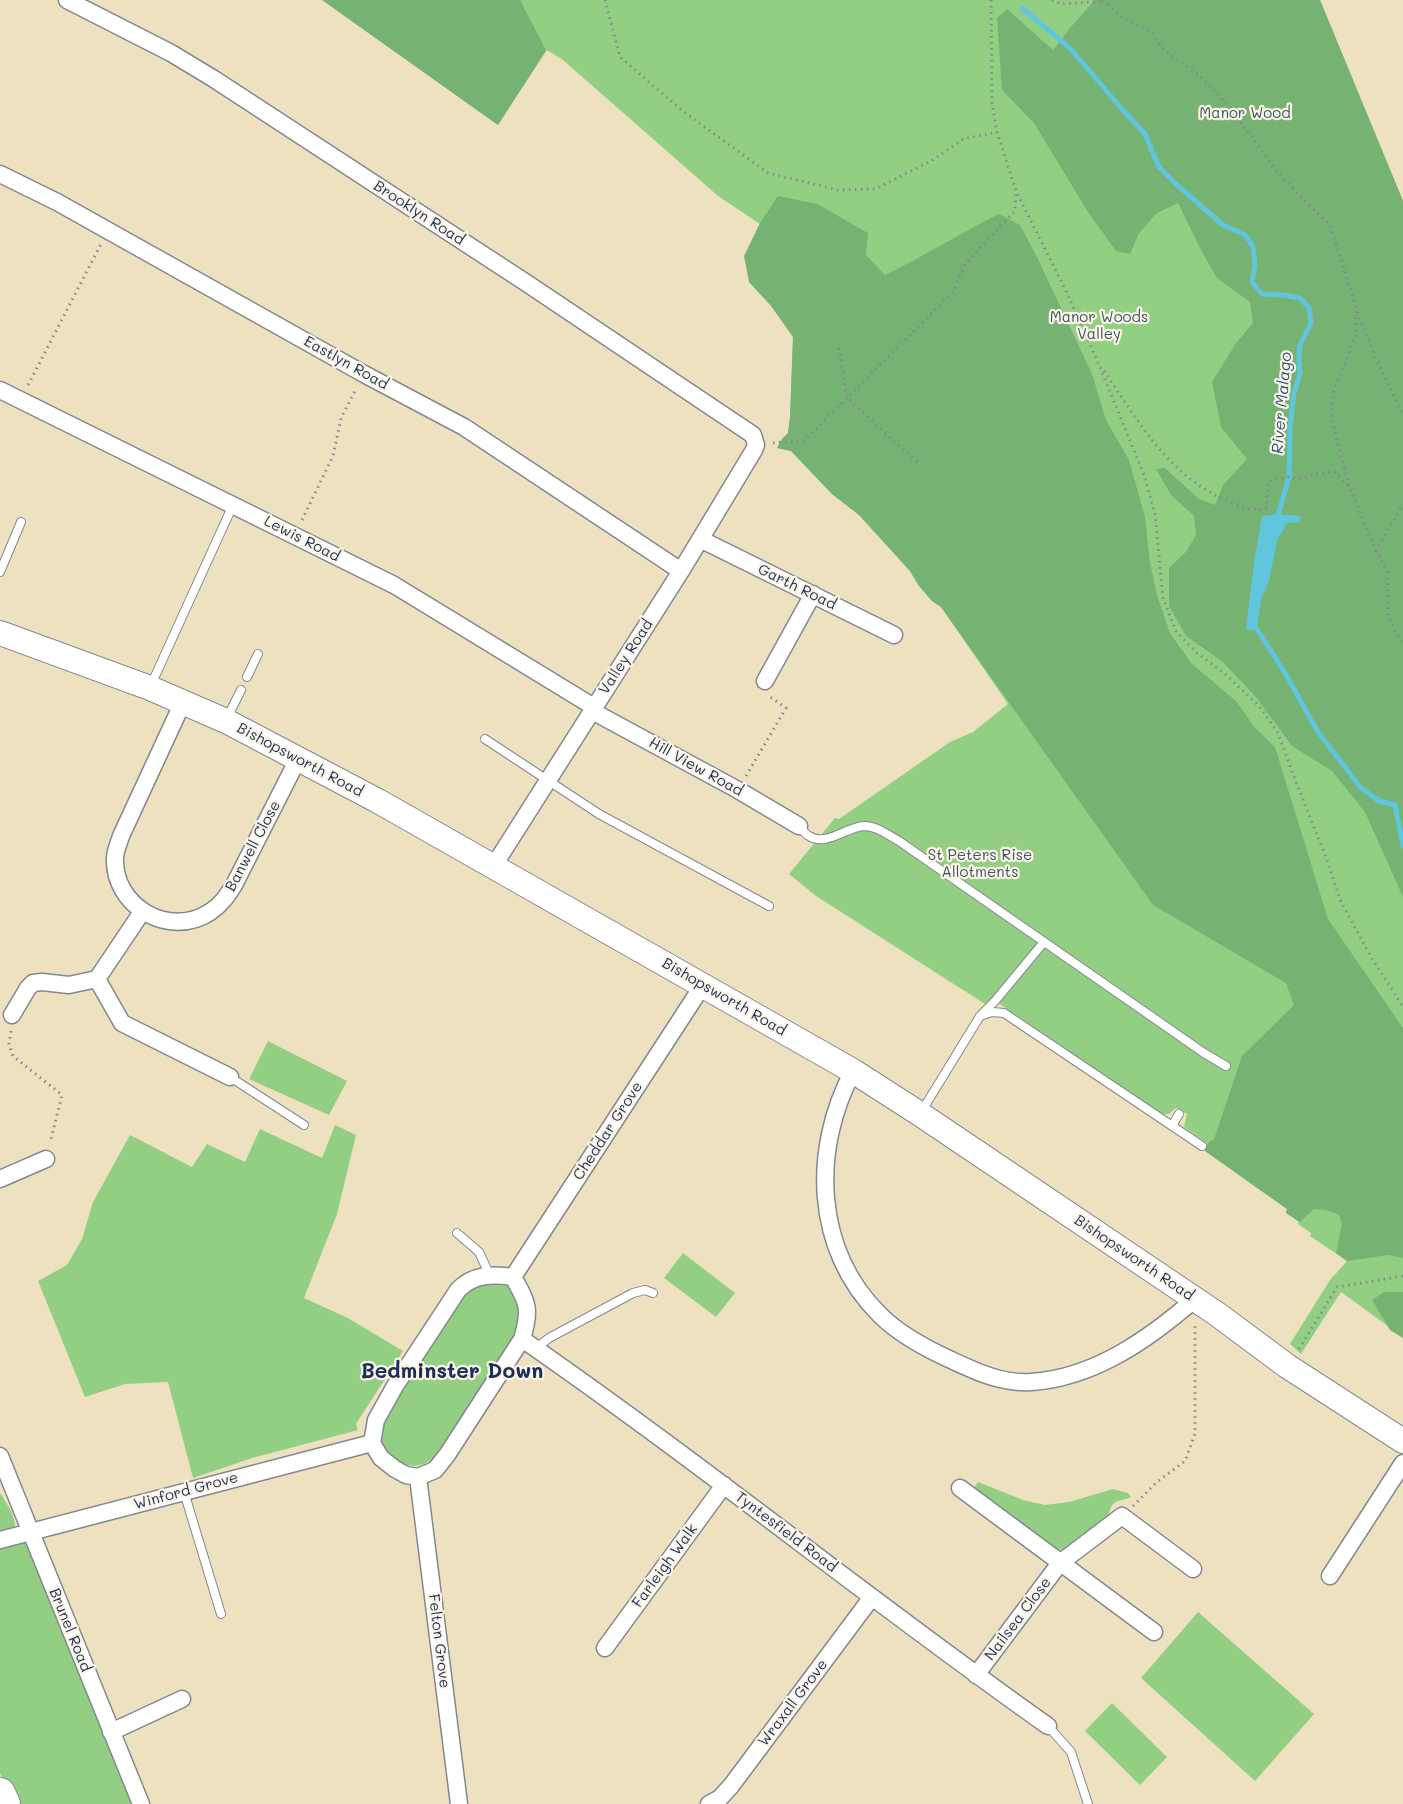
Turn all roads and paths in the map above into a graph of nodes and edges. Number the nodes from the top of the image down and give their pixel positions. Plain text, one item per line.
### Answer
1 (67, 0) edge
2 (605, 0) edge
3 (991, 0) edge
4 (1052, 0) edge
5 (1104, 1) edge
6 (997, 132) junction
7 (0, 174) edge
8 (1016, 191) junction
9 (108, 230) junction
10 (1357, 309) junction
11 (839, 348) dead end
12 (1099, 365) junction
13 (364, 374) junction
14 (0, 390) edge
15 (847, 398) junction
16 (20, 400) junction
17 (1403, 416) edge
18 (756, 445) junction
19 (918, 464) dead end
20 (1350, 488) junction
21 (1403, 504) edge
22 (233, 505) junction
23 (21, 522) dead end
24 (294, 536) junction
25 (700, 539) junction
26 (1376, 551) junction
27 (681, 571) junction
28 (0, 572) edge
29 (813, 594) junction
30 (894, 635) dead end
31 (3, 641) edge
32 (1403, 645) edge
33 (258, 654) dead end
34 (247, 677) dead end
35 (765, 681) joint
36 (150, 688) junction
37 (241, 690) dead end
38 (183, 702) junction
39 (593, 709) junction
40 (226, 722) junction
41 (485, 739) dead end
42 (298, 759) junction
43 (548, 780) junction
44 (738, 790) junction
45 (799, 825) joint
46 (493, 867) junction
47 (769, 906) dead end
48 (142, 912) junction
49 (1044, 942) junction
50 (97, 979) junction
51 (704, 985) junction
52 (1403, 1007) edge
53 (12, 1015) joint
54 (980, 1016) junction
55 (1226, 1066) dead end
56 (854, 1071) junction
57 (230, 1077) joint
58 (920, 1114) junction
59 (1179, 1114) dead end
60 (304, 1125) dead end
61 (1172, 1126) junction
62 (1202, 1146) dead end
63 (46, 1159) joint
64 (0, 1179) edge
65 (457, 1233) dead end
66 (490, 1275) junction
67 (1403, 1276) edge
68 (513, 1277) junction
69 (653, 1293) dead end
70 (1195, 1299) junction
71 (528, 1344) junction
72 (1287, 1366) junction
73 (1403, 1441) edge
74 (372, 1443) junction
75 (0, 1456) edge
76 (1403, 1463) edge
77 (418, 1477) junction
78 (724, 1485) junction
79 (960, 1488) dead end
80 (184, 1491) junction
81 (1122, 1516) junction
82 (30, 1531) junction
83 (0, 1540) edge
84 (1060, 1563) junction
85 (1193, 1569) dead end
86 (1330, 1576) dead end
87 (872, 1597) junction
88 (221, 1614) dead end
89 (1155, 1632) dead end
90 (605, 1648) dead end
91 (976, 1675) junction
92 (182, 1699) dead end
93 (1048, 1726) joint
94 (111, 1732) junction
95 (0, 1793) edge
96 (5, 1804) edge
97 (141, 1804) edge
98 (459, 1804) edge
99 (709, 1804) edge
100 (1088, 1804) edge

1 - 18 street, Brooklyn Road
2 - 6 path
3 - 6 path
4 - 5 path
5 - 10 path
6 - 8 path
7 - 9 street, Eastlyn Road
8 - 12 path
8 - 15 path
9 - 13 street, Eastlyn Road
9 - 16 path
10 - 17 path
10 - 20 path
11 - 15 path
12 - 20 path
12 - 52 path
13 - 24 path
13 - 27 street, Eastlyn Road
14 - 16 street, Lewis Road
15 - 18 path
15 - 19 path
16 - 22 street, Lewis Road
18 - 25 street, Valley Road
20 - 26 path
21 - 26 path
22 - 24 street, Lewis Road
22 - 36 lane
23 - 28 lane
24 - 39 street, Lewis Road
25 - 27 street, Valley Road
25 - 29 street, Garth Road
26 - 32 path
27 - 39 street, Valley Road
29 - 30 street, Garth Road
29 - 35 street
31 - 36 street, Bishopsworth Road
33 - 34 lane
35 - 44 path
36 - 38 street, Bishopsworth Road
37 - 40 lane
38 - 40 street, Bishopsworth Road
38 - 48 street
39 - 43 street, Valley Road
39 - 44 street, Hill View Road
40 - 42 street, Bishopsworth Road
41 - 43 lane
42 - 46 street, Bishopsworth Road
42 - 48 street, Banwell Close
43 - 46 street, Valley Road
43 - 47 lane
44 - 45 street, Hill View Road
45 - 49 lane
46 - 51 street, Bishopsworth Road
48 - 50 street
49 - 54 lane
49 - 55 lane
50 - 53 street
50 - 57 street
51 - 56 street, Bishopsworth Road
51 - 68 street, Cheddar Grove
53 - 63 path
54 - 58 lane
54 - 61 lane
56 - 58 street, Bishopsworth Road
56 - 70 street
57 - 60 lane
58 - 70 street, Bishopsworth Road
59 - 61 lane
61 - 62 lane
63 - 64 street
65 - 66 lane
66 - 68 street
66 - 74 street
67 - 72 path
68 - 71 street
69 - 71 lane
70 - 72 street, Bishopsworth Road
70 - 81 path
71 - 77 street
71 - 78 street, Tyntesfield Road
72 - 73 street, Bishopsworth Road
74 - 77 street
74 - 80 street, Winford Grove
75 - 82 street, Brunel Road
76 - 86 street
77 - 98 street, Felton Grove
78 - 87 street, Tyntesfield Road
78 - 90 street, Farleigh Walk
79 - 84 street, Nailsea Close
80 - 82 street, Winford Grove
80 - 88 lane
81 - 84 street, Nailsea Close
81 - 85 street
82 - 83 street, Winford Grove
82 - 94 street, Brunel Road
84 - 89 street, Nailsea Close
84 - 91 street, Nailsea Close
87 - 91 street, Tyntesfield Road
87 - 99 street, Wraxall Grove
91 - 93 street, Tyntesfield Road
92 - 94 street
93 - 100 lane
94 - 97 street, Brunel Road
95 - 96 highway

